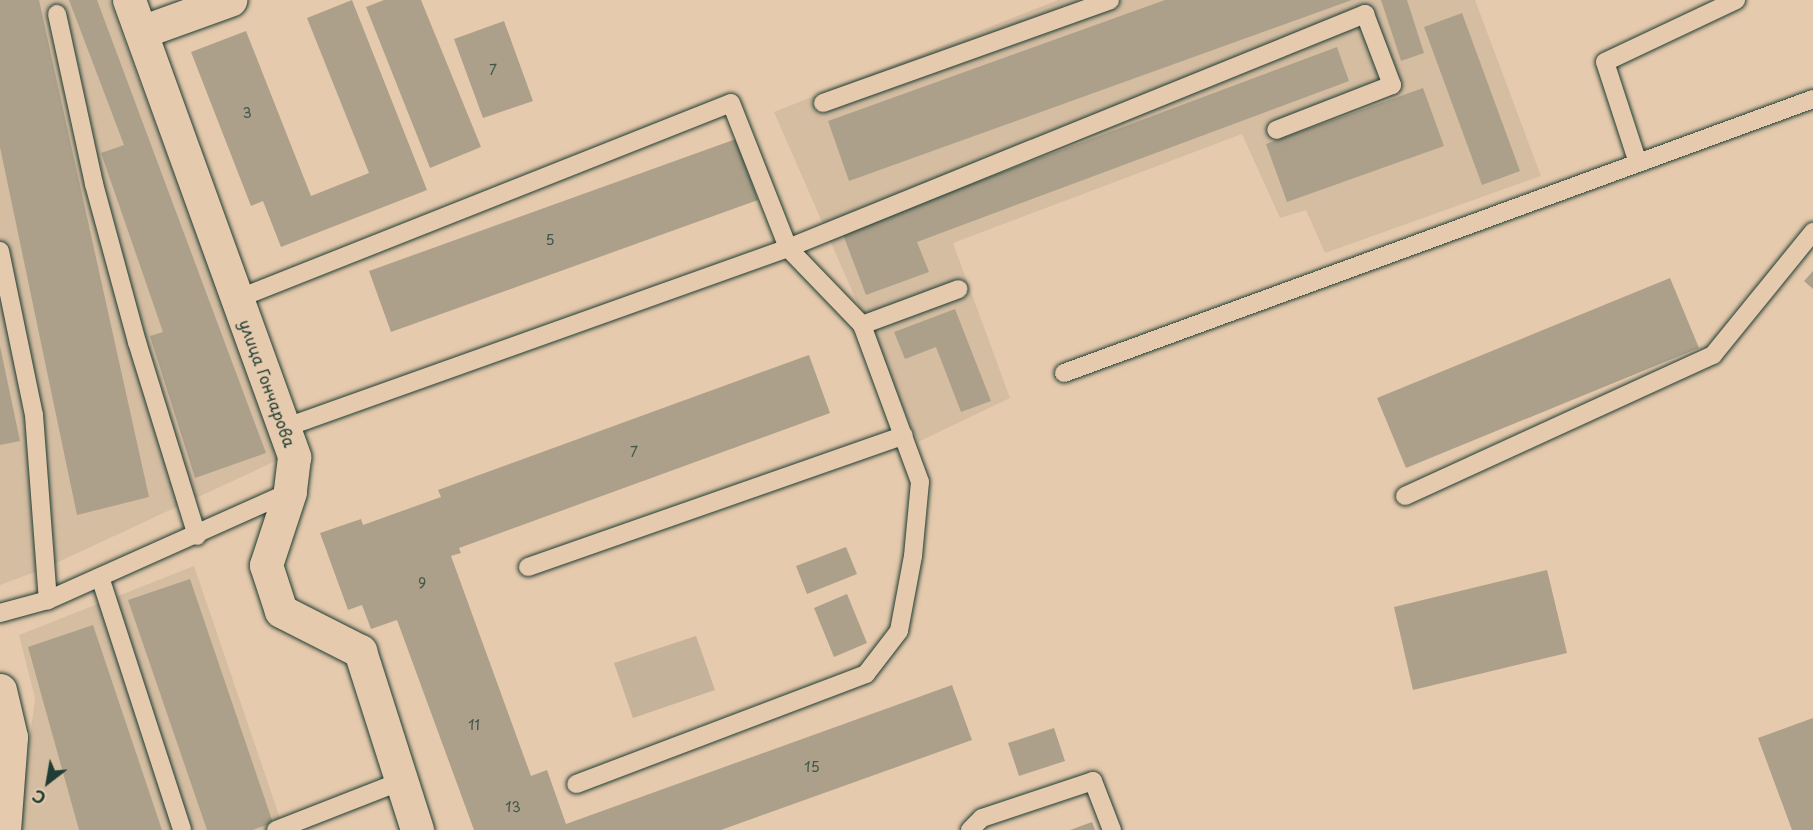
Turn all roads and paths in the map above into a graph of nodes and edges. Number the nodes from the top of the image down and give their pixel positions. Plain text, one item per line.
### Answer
1 (129, 0) edge
2 (230, 0) edge
3 (1110, 0) edge
4 (1736, 0) edge
5 (57, 14) dead end
6 (141, 32) junction
7 (1813, 99) edge
8 (823, 103) dead end
9 (1276, 130) dead end
10 (1638, 163) junction
11 (1813, 232) edge
12 (788, 248) junction
13 (0, 251) edge
14 (959, 289) dead end
15 (237, 299) junction
16 (862, 325) junction
17 (1064, 373) dead end
18 (284, 428) junction
19 (904, 435) junction
20 (290, 492) junction
21 (1405, 496) dead end
22 (197, 536) junction
23 (528, 567) dead end
24 (100, 577) junction
25 (48, 600) junction
26 (0, 613) edge
27 (0, 690) edge
28 (402, 781) junction
29 (576, 784) dead end
30 (4, 830) edge
31 (182, 830) edge
32 (276, 830) edge
33 (417, 830) edge
34 (970, 830) edge
35 (1112, 830) edge

1 - 6 street, улица Гончарова
2 - 6 street
3 - 8 lane
4 - 10 lane
5 - 22 lane
6 - 15 street, улица Гончарова
7 - 10 lane
9 - 12 lane
10 - 17 lane
11 - 21 lane
12 - 15 lane
12 - 16 lane
12 - 18 lane
13 - 25 lane
14 - 16 lane
15 - 18 street, улица Гончарова
16 - 19 lane
18 - 20 street, улица Гончарова
19 - 23 lane
19 - 29 lane
20 - 22 lane
20 - 28 street, улица Гончарова
22 - 24 lane
24 - 25 lane
24 - 31 lane
25 - 26 lane
27 - 30 street
28 - 32 lane
28 - 33 street, улица Гончарова
34 - 35 lane

